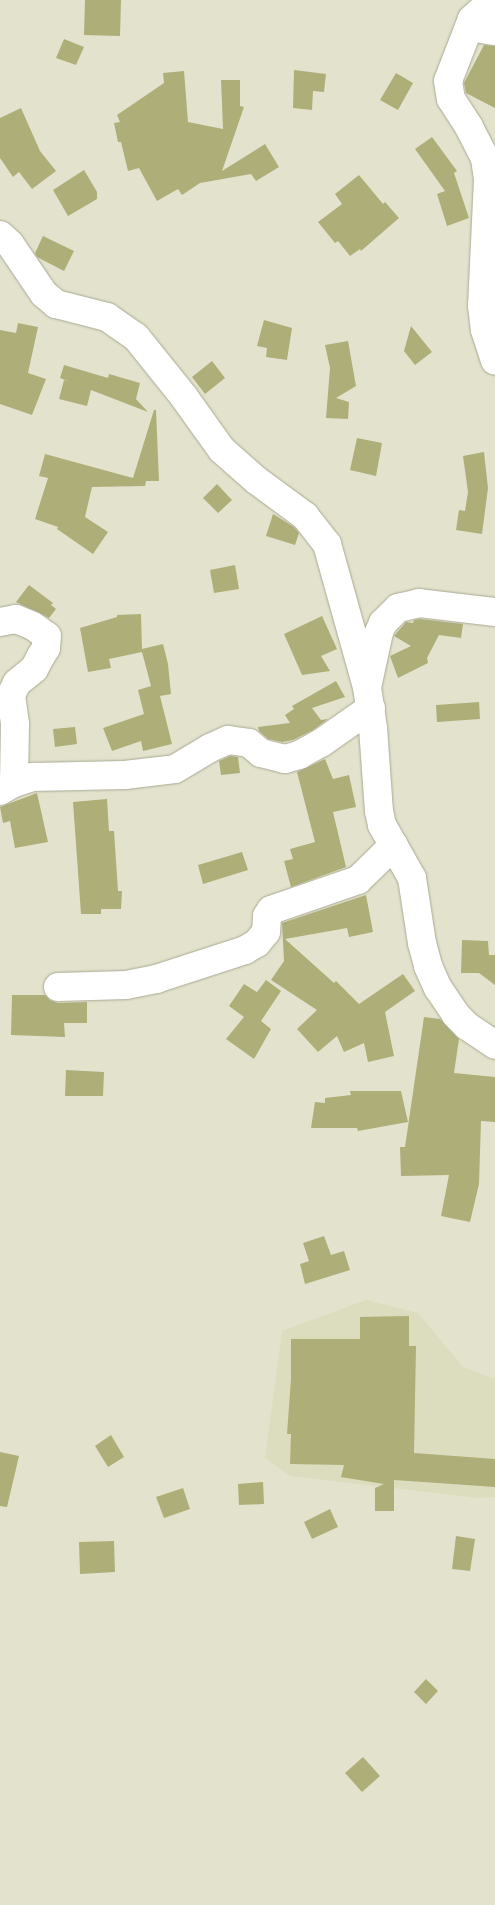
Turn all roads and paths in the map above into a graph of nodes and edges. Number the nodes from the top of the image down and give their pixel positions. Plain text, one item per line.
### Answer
1 (495, 5) edge
2 (482, 29) edge
3 (0, 235) edge
4 (495, 360) edge
5 (495, 612) edge
6 (0, 622) edge
7 (369, 698) junction
8 (7, 787) edge
9 (394, 845) junction
10 (58, 987) dead end
11 (495, 1045) edge

1 - 2 street
2 - 4 street
3 - 7 street
5 - 7 street
6 - 8 street
7 - 8 street
7 - 9 street
9 - 10 street
9 - 11 street

